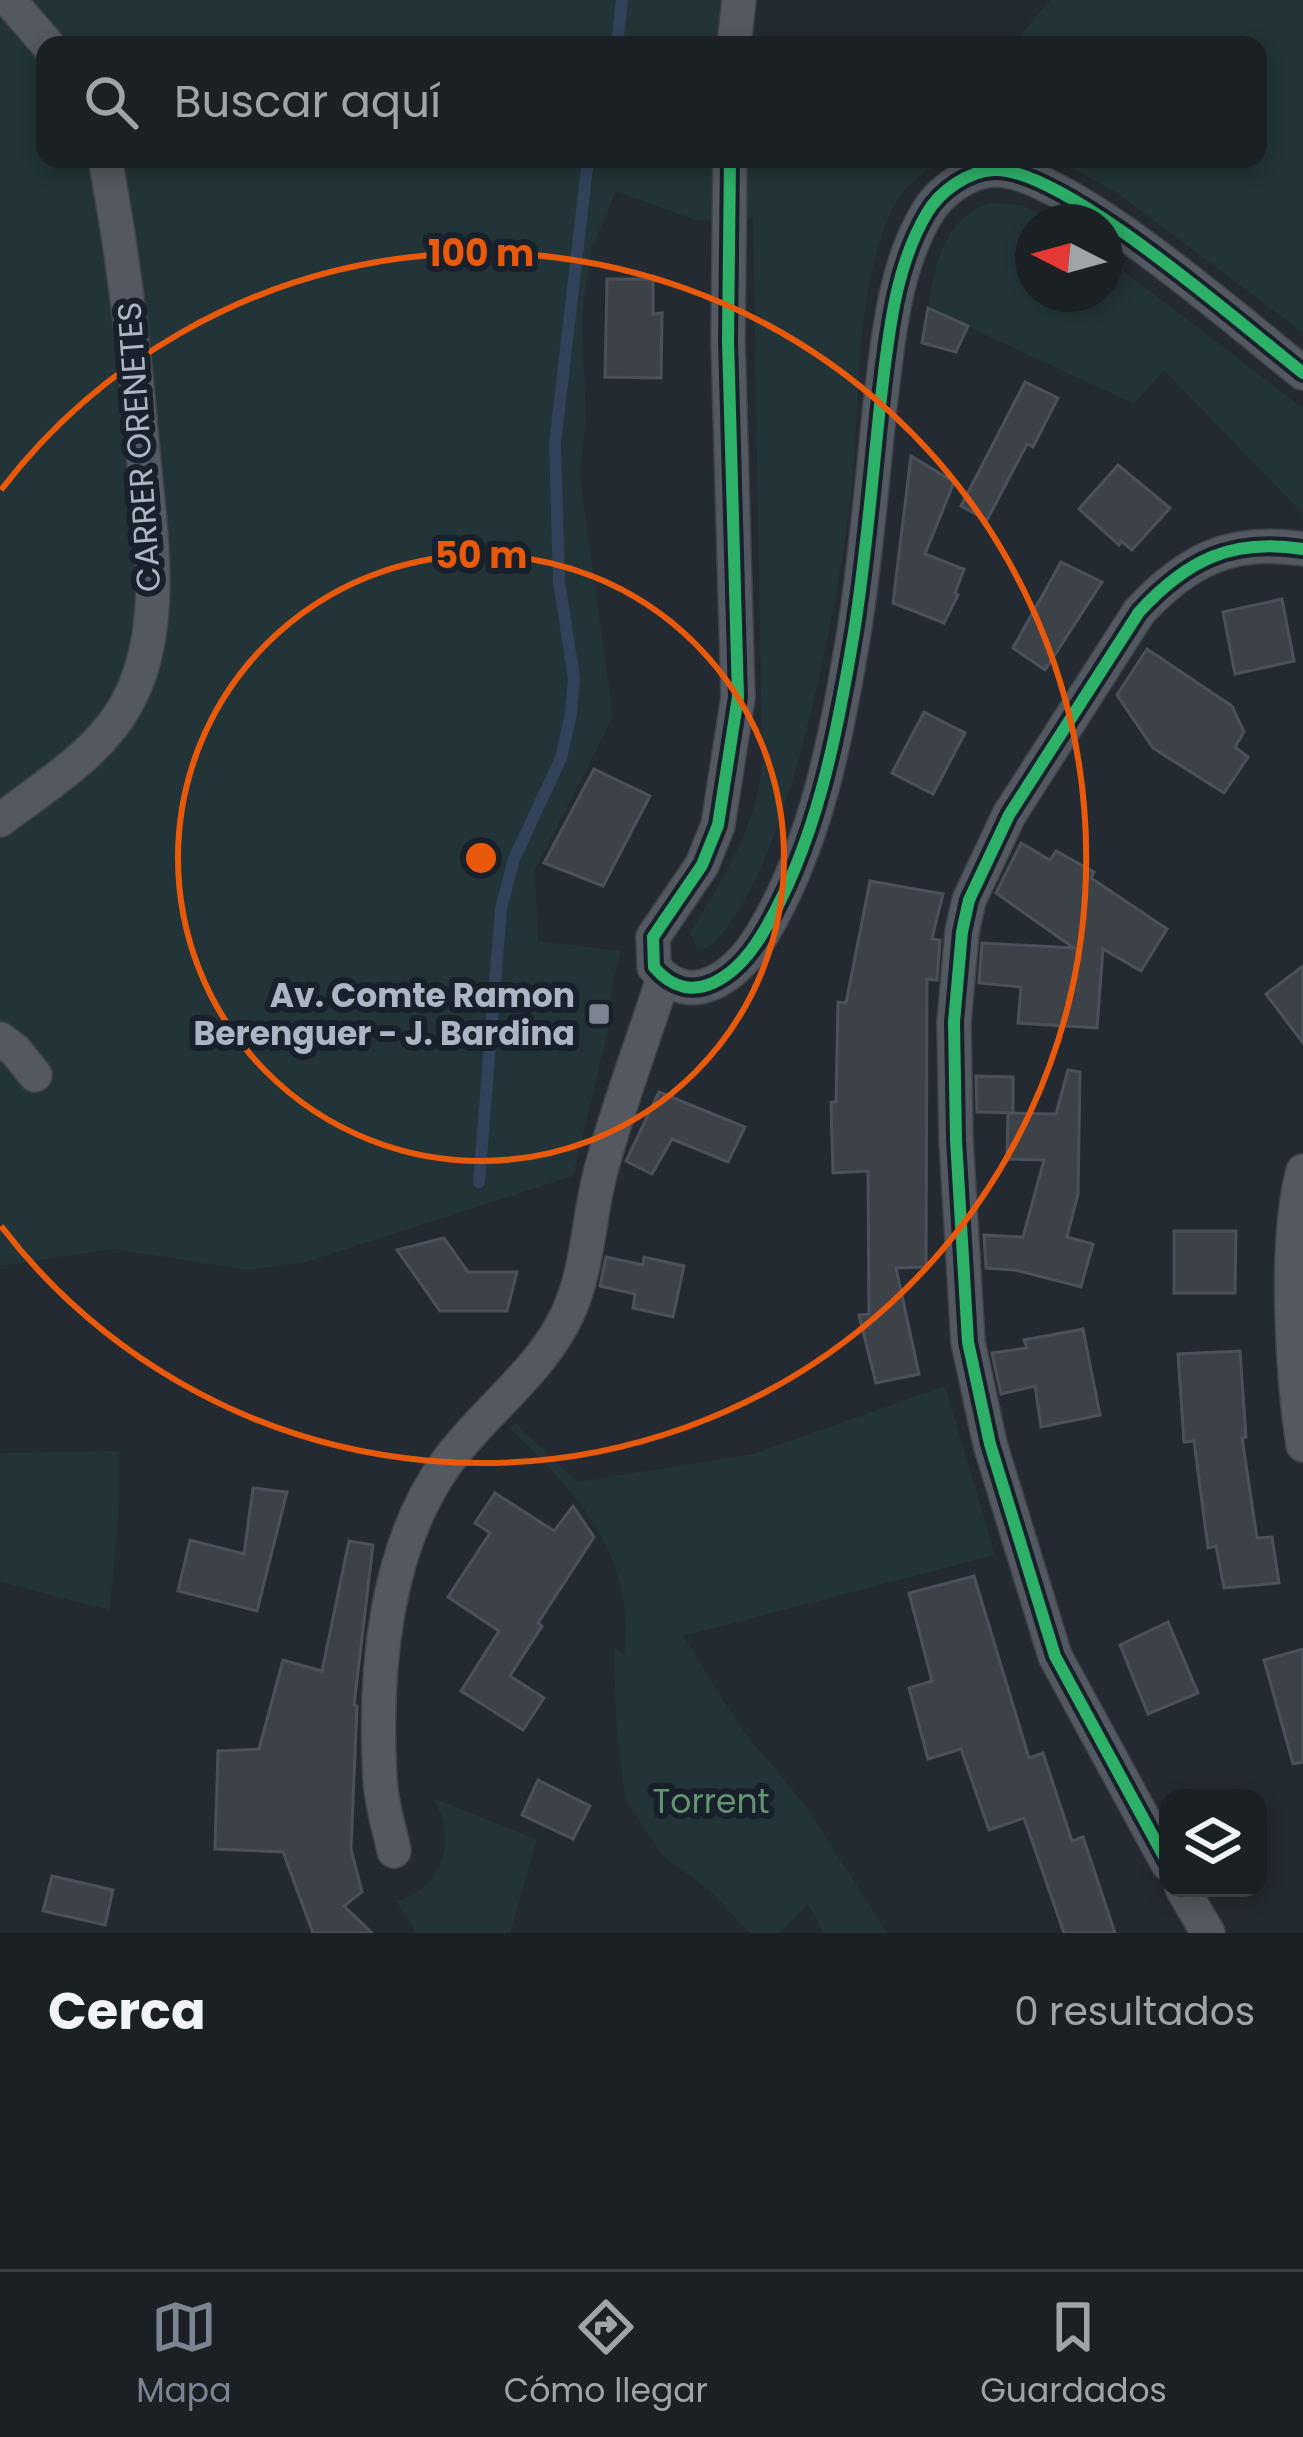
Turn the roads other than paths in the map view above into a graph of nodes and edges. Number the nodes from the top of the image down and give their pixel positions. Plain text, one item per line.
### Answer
1 (9, 0) edge
2 (739, 0) edge
3 (40, 36) edge
4 (735, 36) edge
5 (106, 168) edge
6 (730, 168) edge
7 (1303, 374) edge
8 (1303, 549) edge
9 (0, 820) edge
10 (663, 978) junction
11 (0, 1039) edge
12 (35, 1075) dead end
13 (1303, 1171) edge
14 (1303, 1445) edge
15 (1159, 1847) edge
16 (394, 1851) dead end
17 (1187, 1897) edge
18 (1208, 1933) edge

1 - 3 street
2 - 4 street
5 - 9 street, CARRER ORENETES
6 - 10 street
7 - 10 street
8 - 15 street
10 - 16 street
11 - 12 street
13 - 14 street
17 - 18 street

